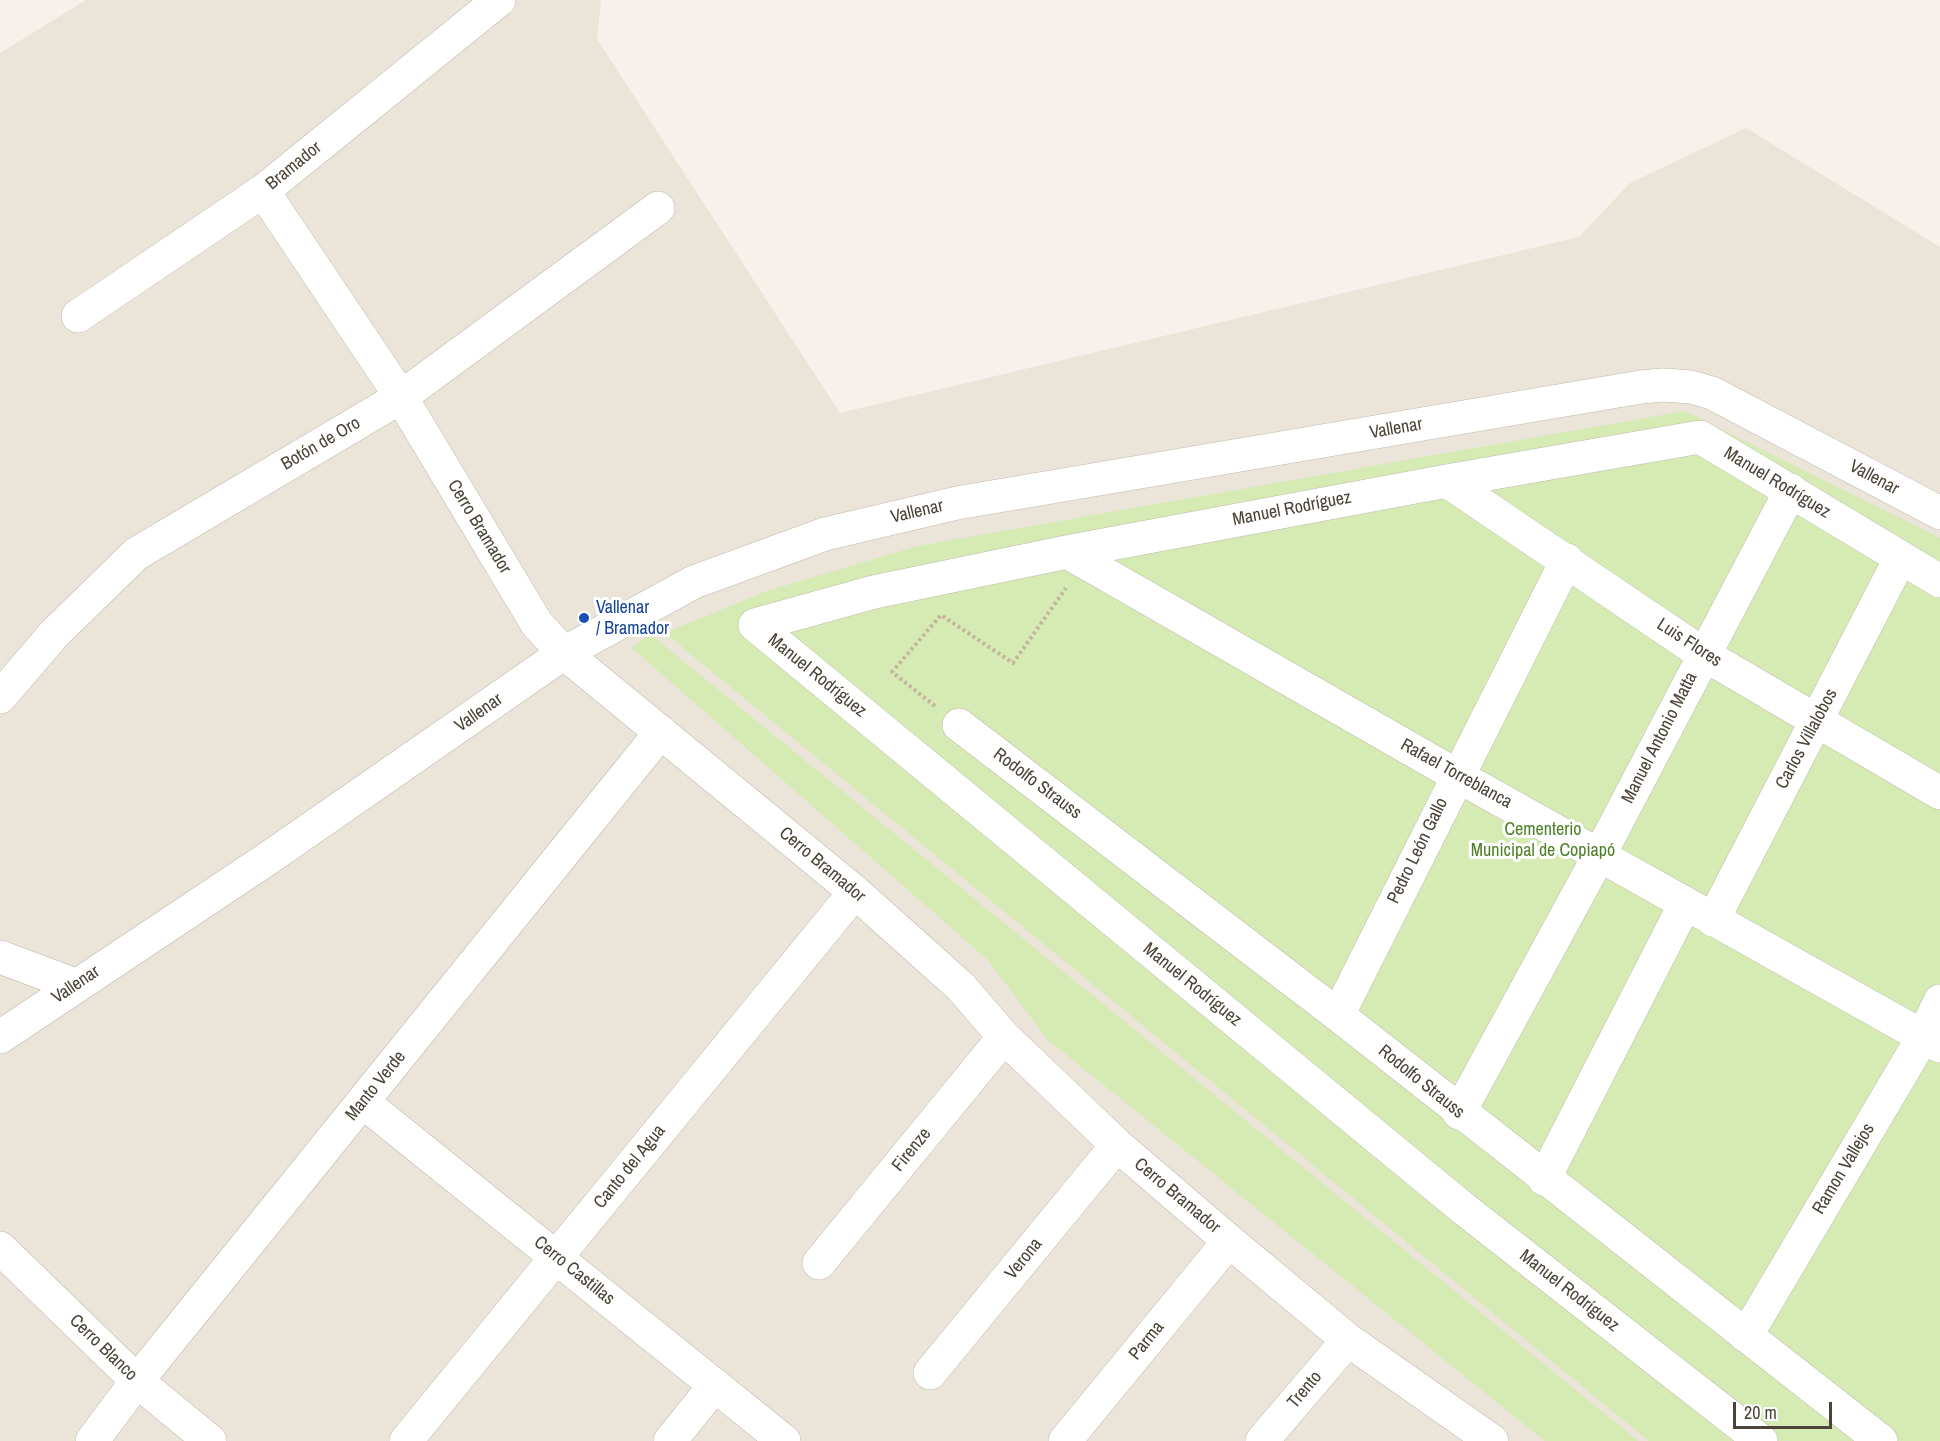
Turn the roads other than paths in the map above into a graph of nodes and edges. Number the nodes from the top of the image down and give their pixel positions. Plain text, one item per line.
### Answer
1 (499, 0) edge
2 (263, 191) junction
3 (658, 208) dead end
4 (78, 316) dead end
5 (401, 397) junction
6 (1447, 480) junction
7 (1791, 490) junction
8 (1940, 513) edge
9 (1900, 559) junction
10 (1080, 560) junction
11 (1567, 560) junction
12 (1940, 581) edge
13 (564, 653) junction
14 (1703, 654) junction
15 (0, 697) edge
16 (1817, 720) junction
17 (959, 725) road end
18 (661, 732) junction
19 (1456, 775) junction
20 (1940, 793) edge
21 (1600, 854) junction
22 (855, 892) junction
23 (1699, 912) junction
24 (0, 957) edge
25 (75, 986) junction
26 (1940, 1001) edge
27 (1338, 1015) junction
28 (1004, 1036) junction
29 (0, 1037) edge
30 (1931, 1041) edge
31 (363, 1102) junction
32 (1460, 1113) junction
33 (1117, 1145) junction
34 (1544, 1179) junction
35 (1229, 1241) junction
36 (0, 1248) edge
37 (556, 1257) junction
38 (819, 1263) dead end
39 (1746, 1336) junction
40 (1348, 1340) junction
41 (930, 1373) dead end
42 (137, 1381) junction
43 (715, 1385) junction
44 (1474, 1436) edge
45 (92, 1441) edge
46 (210, 1441) edge
47 (406, 1441) edge
48 (670, 1441) edge
49 (784, 1441) edge
50 (1065, 1441) edge
51 (1262, 1441) edge
52 (1761, 1441) edge
53 (1881, 1441) edge

1 - 2 street, Bramador
2 - 4 street, Bramador
2 - 5 street, Cerro Bramador
3 - 5 street, Botón de Oro
5 - 13 street, Cerro Bramador
5 - 15 street, Botón de Oro
6 - 7 street, Manuel Rodríguez
6 - 10 street, Manuel Rodríguez
6 - 11 street, Luis Flores
7 - 9 street, Manuel Rodríguez
7 - 14 street, Manuel Antonio Matta
8 - 13 street, Vallenar
9 - 12 street, Manuel Rodríguez
9 - 16 street, Carlos Villalobos
10 - 19 street, Rafael Torreblanca
10 - 52 street, Manuel Rodríguez
11 - 14 street, Luis Flores
11 - 19 street, Pedro León Gallo
13 - 18 street, Cerro Bramador
13 - 25 street, Vallenar
14 - 16 street, Luis Flores
14 - 21 street, Manuel Antonio Matta
16 - 20 street, Luis Flores
16 - 23 street, Carlos Villalobos
17 - 27 street, Rodolfo Strauss
18 - 22 street, Cerro Bramador
18 - 31 street, Manto Verde
19 - 21 street, Rafael Torreblanca
19 - 27 street, Pedro León Gallo
21 - 23 street, Rafael Torreblanca
21 - 32 street, Manuel Antonio Matta
22 - 28 street, Cerro Bramador
22 - 37 street, Canto del Agua
23 - 30 street, Rafael Torreblanca
23 - 34 street, Carlos Villalobos
24 - 25 street
25 - 29 street, Vallenar
26 - 30 street, Ramon Vallejos
27 - 32 street, Rodolfo Strauss
28 - 33 street, Cerro Bramador
28 - 38 street, Firenze
30 - 39 street, Ramon Vallejos
31 - 37 street, Cerro Castillas
31 - 42 street, Manto Verde
32 - 34 street, Rodolfo Strauss
33 - 35 street, Cerro Bramador
33 - 41 street, Verona
34 - 39 street, Rodolfo Strauss
35 - 40 street, Cerro Bramador
35 - 50 street, Parma
36 - 42 street, Cerro Blanco
37 - 43 street, Cerro Castillas
37 - 47 street, Canto del Agua
39 - 53 street, Rodolfo Strauss
40 - 44 street, Cerro Bramador
40 - 51 street, Trento
42 - 45 street, Manto Verde
42 - 46 street, Cerro Blanco
43 - 48 street
43 - 49 street, Cerro Castillas

